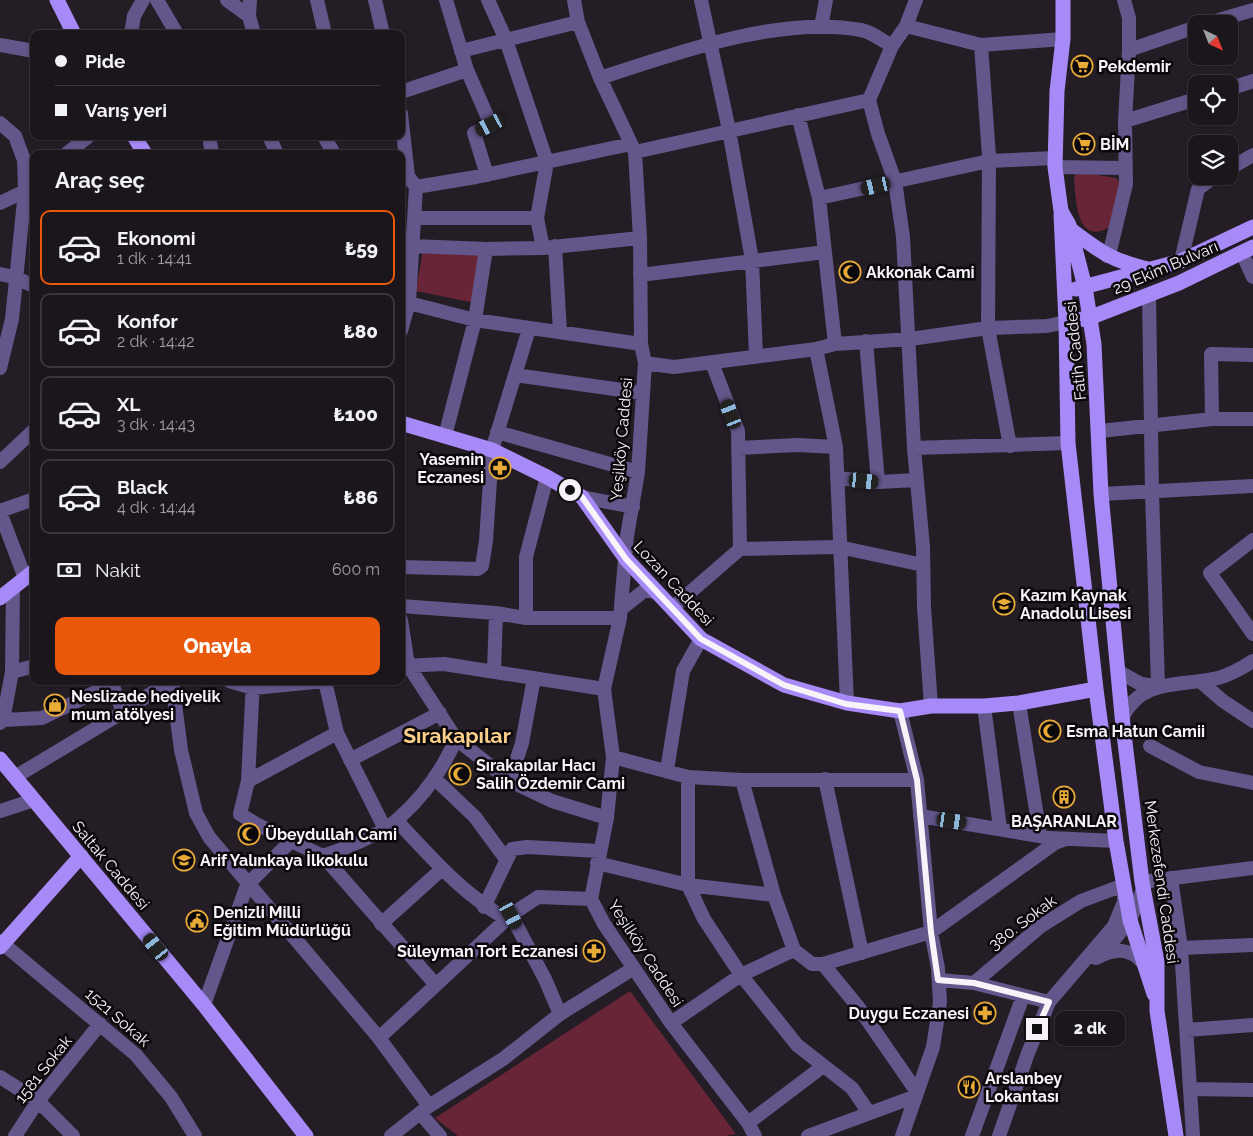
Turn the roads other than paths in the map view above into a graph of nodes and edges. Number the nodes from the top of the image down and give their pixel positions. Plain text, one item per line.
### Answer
1 (57, 0) edge
2 (143, 0) edge
3 (157, 0) edge
4 (227, 0) edge
5 (250, 0) edge
6 (317, 0) edge
7 (375, 0) edge
8 (446, 0) edge
9 (488, 0) edge
10 (574, 0) edge
11 (701, 0) edge
12 (826, 0) edge
13 (916, 0) edge
14 (1124, 0) edge
15 (1064, 1) edge
16 (1253, 10) edge
17 (1236, 15) edge
18 (249, 16) junction
19 (578, 22) junction
20 (821, 26) junction
21 (906, 26) junction
22 (72, 30) edge
23 (132, 30) edge
24 (175, 30) edge
25 (253, 30) edge
26 (324, 30) edge
27 (382, 30) edge
28 (1188, 30) edge
29 (1062, 39) junction
30 (506, 40) junction
31 (708, 44) junction
32 (0, 45) edge
33 (981, 45) junction
34 (892, 46) junction
35 (30, 50) edge
36 (1129, 50) junction
37 (462, 51) junction
38 (468, 70) junction
39 (600, 78) junction
40 (1253, 82) edge
41 (1238, 86) edge
42 (405, 91) edge
43 (869, 100) junction
44 (1188, 101) edge
45 (798, 115) junction
46 (1125, 120) junction
47 (0, 123) edge
48 (729, 130) junction
49 (84, 140) edge
50 (633, 148) junction
51 (71, 150) edge
52 (405, 152) edge
53 (1253, 155) edge
54 (989, 161) junction
55 (547, 162) junction
56 (1055, 163) junction
57 (1238, 164) edge
58 (1125, 168) junction
59 (29, 174) edge
60 (487, 175) junction
61 (408, 180) edge
62 (895, 181) junction
63 (1202, 185) edge
64 (29, 192) edge
65 (820, 198) junction
66 (0, 203) edge
67 (1061, 211) junction
68 (416, 218) junction
69 (538, 218) junction
70 (1253, 227) edge
71 (1070, 229) junction
72 (640, 238) junction
73 (413, 246) junction
74 (549, 247) junction
75 (486, 249) junction
76 (1247, 250) edge
77 (825, 252) junction
78 (1107, 256) junction
79 (752, 260) junction
80 (1181, 261) junction
81 (1152, 270) junction
82 (0, 274) edge
83 (640, 275) junction
84 (14, 277) junction
85 (1253, 277) edge
86 (30, 284) edge
87 (1085, 287) junction
88 (1064, 292) junction
89 (1149, 295) junction
90 (405, 302) edge
91 (6, 312) edge
92 (1089, 318) junction
93 (474, 320) junction
94 (1066, 322) junction
95 (988, 328) junction
96 (529, 329) junction
97 (560, 332) junction
98 (910, 339) junction
99 (866, 341) junction
100 (641, 344) junction
101 (835, 344) junction
102 (816, 349) junction
103 (756, 355) junction
104 (1253, 355) edge
105 (645, 363) junction
106 (712, 363) junction
107 (0, 368) edge
108 (515, 375) junction
109 (643, 393) junction
110 (1212, 419) junction
111 (1253, 419) edge
112 (405, 425) edge
113 (1152, 426) junction
114 (1100, 431) junction
115 (497, 432) junction
116 (30, 434) edge
117 (445, 436) junction
118 (1068, 443) junction
119 (1010, 446) junction
120 (836, 447) junction
121 (738, 448) junction
122 (914, 448) junction
123 (492, 450) junction
124 (0, 462) edge
125 (638, 472) junction
126 (547, 477) junction
127 (837, 478) junction
128 (918, 480) junction
129 (878, 482) junction
130 (1253, 486) edge
131 (1152, 492) junction
132 (1101, 494) junction
133 (582, 497) junction
134 (30, 500) edge
135 (633, 507) junction
136 (0, 511) edge
137 (1253, 540) edge
138 (839, 547) junction
139 (740, 549) junction
140 (626, 559) junction
141 (923, 565) junction
142 (405, 567) edge
143 (25, 581) edge
144 (658, 593) junction
145 (0, 598) edge
146 (405, 606) edge
147 (672, 608) junction
148 (496, 613) junction
149 (621, 613) junction
150 (526, 618) junction
151 (1251, 626) edge
152 (701, 639) junction
153 (1117, 648) junction
154 (1253, 661) edge
155 (405, 666) edge
156 (30, 667) edge
157 (1094, 668) junction
158 (494, 671) junction
159 (12, 672) junction
160 (1119, 672) junction
161 (534, 678) junction
162 (1200, 681) junction
163 (107, 685) edge
164 (112, 685) edge
165 (165, 685) edge
166 (172, 685) edge
167 (253, 685) edge
168 (326, 685) edge
169 (1158, 686) junction
170 (604, 688) junction
171 (1096, 689) junction
172 (1070, 693) junction
173 (1019, 703) junction
174 (846, 704) junction
175 (931, 706) junction
176 (984, 706) junction
177 (900, 711) junction
178 (124, 712) junction
179 (440, 713) junction
180 (1100, 716) junction
181 (1122, 718) junction
182 (1, 721) edge
183 (1253, 721) edge
184 (337, 733) junction
185 (456, 739) junction
186 (1150, 746) dead end
187 (613, 757) junction
188 (0, 759) edge
189 (350, 760) junction
190 (667, 770) junction
191 (15, 777) junction
192 (688, 777) junction
193 (434, 778) junction
194 (825, 779) junction
195 (742, 780) junction
196 (917, 780) junction
197 (248, 781) junction
198 (510, 781) junction
199 (1253, 783) edge
200 (34, 800) junction
201 (0, 811) edge
202 (920, 816) junction
203 (607, 818) junction
204 (397, 821) junction
205 (384, 827) junction
206 (1000, 828) junction
207 (1040, 835) junction
208 (1066, 839) junction
209 (291, 841) junction
210 (1116, 841) junction
211 (81, 856) junction
212 (323, 856) junction
213 (598, 857) junction
214 (506, 859) junction
215 (1253, 868) edge
216 (442, 869) junction
217 (1172, 878) junction
218 (1143, 884) junction
219 (248, 885) junction
220 (688, 885) junction
221 (1124, 885) junction
222 (774, 895) junction
223 (591, 899) junction
224 (484, 907) junction
225 (509, 917) junction
226 (381, 924) junction
227 (1126, 924) junction
228 (931, 932) junction
229 (1, 944) edge
230 (1253, 945) edge
231 (1181, 948) junction
232 (794, 950) junction
233 (862, 953) junction
234 (1096, 958) junction
235 (1150, 963) junction
236 (823, 964) junction
237 (634, 968) junction
238 (741, 975) junction
239 (938, 980) junction
240 (974, 983) junction
241 (436, 985) junction
242 (1062, 985) junction
243 (1023, 996) junction
244 (1049, 1002) junction
245 (204, 1005) junction
246 (560, 1014) junction
247 (671, 1023) junction
248 (100, 1024) junction
249 (1253, 1026) edge
250 (1187, 1030) junction
251 (379, 1038) junction
252 (822, 1067) junction
253 (0, 1077) edge
254 (1191, 1090) junction
255 (1253, 1090) edge
256 (916, 1094) junction
257 (38, 1101) junction
258 (424, 1110) junction
259 (869, 1113) junction
260 (748, 1123) junction
261 (15, 1136) edge
262 (73, 1136) edge
263 (195, 1136) edge
264 (306, 1136) edge
265 (391, 1136) edge
266 (440, 1136) edge
267 (755, 1136) edge
268 (808, 1136) edge
269 (902, 1136) edge
270 (972, 1136) edge
271 (999, 1136) edge
272 (1175, 1136) edge
273 (1193, 1136) edge

1 - 22 main road
2 - 23 street
3 - 24 street
4 - 18 street
5 - 18 street
6 - 26 street
7 - 27 street
8 - 37 street
9 - 30 street
10 - 19 street, Yeşilköy Caddesi
11 - 31 street
12 - 20 street
13 - 21 street
14 - 36 street
15 - 29 main road, Fatih Caddesi
16 - 17 street
18 - 25 street
19 - 30 street
19 - 39 street, Yeşilköy Caddesi
20 - 31 street
20 - 34 street
21 - 33 street
21 - 34 street
28 - 36 street
29 - 33 street
29 - 56 main road, Fatih Caddesi
30 - 37 street
30 - 55 street
31 - 39 street
31 - 48 street
32 - 35 street
33 - 54 street
34 - 43 street
36 - 46 street
37 - 38 street
38 - 42 street
38 - 60 street
39 - 50 street, Yeşilköy Caddesi
40 - 41 street
43 - 45 street
43 - 62 street
44 - 46 street
45 - 48 street
45 - 65 street
46 - 58 street
47 - 59 street
48 - 50 street
48 - 79 street
49 - 51 street
50 - 55 street
50 - 72 street, Yeşilköy Caddesi
52 - 61 street
53 - 57 street
54 - 56 street
54 - 62 street
54 - 95 street
55 - 60 street
55 - 69 street
56 - 58 street
56 - 67 main road, Fatih Caddesi
58 - 78 street
59 - 64 street
60 - 61 street
61 - 68 street
62 - 65 street
62 - 98 street
63 - 80 street
64 - 66 street
64 - 84 street
65 - 77 street
67 - 71 main road, Fatih Caddesi
67 - 88 main road, Fatih Caddesi
68 - 69 street
68 - 73 street
69 - 74 street
70 - 80 main road, 29 Ekim Bulvarı
71 - 78 main road
71 - 87 main road, Fatih Caddesi
72 - 74 street
72 - 83 street, Yeşilköy Caddesi
73 - 75 street
73 - 90 street
74 - 75 street
74 - 97 street
75 - 93 street
76 - 85 street
76 - 89 main road, 29 Ekim Bulvarı
77 - 79 street
77 - 101 street
78 - 81 main road
79 - 83 street
79 - 103 street
80 - 81 main road, 29 Ekim Bulvarı
81 - 87 main road, 29 Ekim Bulvarı
82 - 84 street
83 - 100 street, Yeşilköy Caddesi
84 - 86 street
84 - 91 street
87 - 88 main road, 29 Ekim Bulvarı
87 - 92 main road, Fatih Caddesi
88 - 94 main road, Fatih Caddesi
89 - 92 main road, 29 Ekim Bulvarı
89 - 113 street
90 - 93 street
91 - 107 street
92 - 94 main road, 29 Ekim Bulvarı
92 - 114 main road, Fatih Caddesi
93 - 96 street
93 - 117 street
94 - 95 street
94 - 118 main road, Fatih Caddesi
95 - 98 street
95 - 119 street
96 - 97 street
96 - 108 street
97 - 100 street
98 - 99 street
98 - 122 street
99 - 101 street
99 - 129 street
100 - 105 street, Yeşilköy Caddesi
101 - 102 street
102 - 103 street
102 - 120 street
103 - 106 street
104 - 110 street
105 - 106 street
105 - 109 street, Yeşilköy Caddesi
106 - 121 street
108 - 109 street
108 - 115 street
109 - 125 street, Yeşilköy Caddesi
110 - 111 street
110 - 113 street
112 - 117 main road, Lozan Caddesi
113 - 114 street
113 - 131 street
114 - 132 main road, Fatih Caddesi
115 - 123 street
115 - 125 street
116 - 124 street
117 - 123 main road, Lozan Caddesi
118 - 119 street
118 - 157 main road, Fatih Caddesi
119 - 122 street
120 - 121 street
120 - 127 street
121 - 139 street
122 - 128 street
123 - 126 main road, Lozan Caddesi
123 - 142 street
125 - 135 street, Yeşilköy Caddesi
126 - 133 main road, Lozan Caddesi
126 - 150 street
127 - 129 street
127 - 138 street
128 - 129 street
128 - 141 street
130 - 131 street
131 - 132 street
131 - 169 street
132 - 153 main road, Fatih Caddesi
133 - 135 street
133 - 140 main road, Lozan Caddesi
134 - 136 street
135 - 140 street, Yeşilköy Caddesi
136 - 143 street
137 - 151 street
138 - 139 street
138 - 141 street
138 - 174 street
139 - 147 street
140 - 144 main road, Lozan Caddesi
140 - 149 street, Yeşilköy Caddesi
141 - 175 street
143 - 145 main road
143 - 159 street
144 - 147 main road, Lozan Caddesi
144 - 149 street
146 - 148 street
147 - 152 main road, Lozan Caddesi
148 - 150 street
148 - 158 street
149 - 150 street
149 - 170 street, Yeşilköy Caddesi
152 - 174 main road, Lozan Caddesi
152 - 190 street
153 - 160 main road, Fatih Caddesi
153 - 171 main road
154 - 162 street
155 - 158 street
155 - 179 street
156 - 159 street
157 - 171 main road, Fatih Caddesi
157 - 172 main road
158 - 161 street
159 - 182 street
160 - 169 street
160 - 181 main road, Merkezefendi Caddesi
161 - 170 street
161 - 198 street
162 - 169 street
162 - 183 street
163 - 182 street
164 - 178 street
165 - 178 street
166 - 219 street
167 - 197 street
168 - 184 street
169 - 181 street
170 - 187 street, Yeşilköy Caddesi
171 - 172 main road, Lozan Caddesi
171 - 180 main road, Merkezefendi Caddesi
171 - 181 main road
172 - 173 main road, Lozan Caddesi
172 - 180 main road
173 - 176 main road, Lozan Caddesi
173 - 207 street
174 - 177 main road, Lozan Caddesi
175 - 176 main road, Lozan Caddesi
175 - 177 main road, Lozan Caddesi
176 - 206 street
177 - 196 street
178 - 191 street
179 - 185 street
179 - 189 street
180 - 210 main road, Merkezefendi Caddesi
181 - 218 main road, Merkezefendi Caddesi
184 - 189 street
184 - 197 street
185 - 193 street
185 - 198 street
186 - 199 street
187 - 190 street
187 - 203 street, Yeşilköy Caddesi
188 - 191 main road, Saltak Caddesi
189 - 205 street
190 - 192 street
191 - 200 main road, Saltak Caddesi
192 - 195 street
192 - 220 street
193 - 204 street
193 - 214 street
194 - 195 street
194 - 196 street
194 - 233 street
195 - 222 street
196 - 202 street
197 - 209 street
198 - 203 street
200 - 201 street
200 - 211 main road, Saltak Caddesi
202 - 206 street
202 - 228 street
203 - 213 street, Yeşilköy Caddesi
204 - 205 street
204 - 216 street
205 - 212 street
206 - 207 street
207 - 208 street
208 - 210 street
208 - 228 street
209 - 212 street
209 - 219 street
210 - 221 main road, Merkezefendi Caddesi
211 - 229 main road
211 - 245 main road, Saltak Caddesi
212 - 226 street
213 - 214 street
213 - 220 street
213 - 223 street, Yeşilköy Caddesi
214 - 224 street
215 - 217 street
216 - 224 street
216 - 226 street
217 - 218 street
217 - 231 street
218 - 227 street
218 - 235 main road, Merkezefendi Caddesi
219 - 245 street
219 - 251 street
220 - 222 street
220 - 238 street
221 - 227 main road, Merkezefendi Caddesi
221 - 240 street, 380. Sokak
222 - 232 street
223 - 225 street
223 - 237 street, Yeşilköy Caddesi
224 - 225 street
225 - 241 street
225 - 246 street
226 - 241 street
227 - 234 street
227 - 235 main road, Merkezefendi Caddesi
227 - 242 street
228 - 233 street
228 - 239 street
229 - 248 street, 1521 Sokak
230 - 231 street
231 - 250 street
232 - 236 street
232 - 238 street
233 - 236 street
234 - 235 street
234 - 242 street
235 - 272 main road, Merkezefendi Caddesi
236 - 256 street
237 - 246 street
237 - 247 street, Yeşilköy Caddesi
238 - 247 street
238 - 252 street
239 - 240 street
239 - 256 street
240 - 243 street
241 - 251 street
242 - 244 street
243 - 244 street
243 - 270 street
244 - 271 street
245 - 264 main road, Saltak Caddesi
246 - 258 street
247 - 260 street, Yeşilköy Caddesi
248 - 257 street, 1581 Sokak
248 - 263 street, 1521 Sokak
249 - 250 street
250 - 254 street
251 - 258 street
252 - 259 street
252 - 260 street
253 - 257 street
254 - 255 street
254 - 273 street
256 - 259 street
256 - 269 street
257 - 261 street, 1581 Sokak
257 - 262 street
258 - 265 street
258 - 266 street
259 - 268 street
260 - 267 street, Yeşilköy Caddesi

